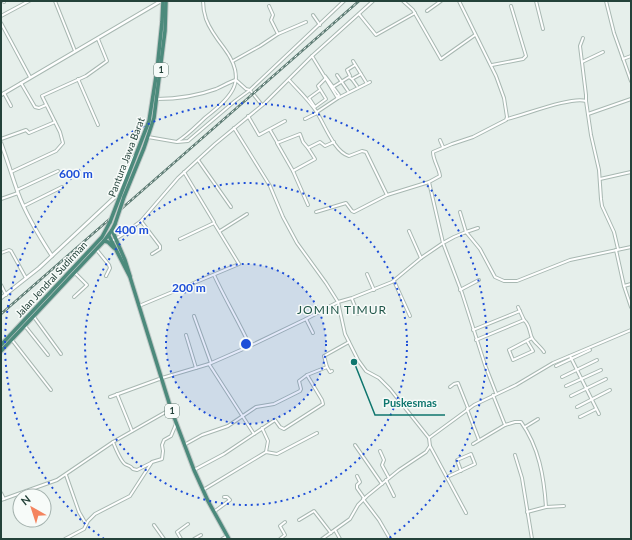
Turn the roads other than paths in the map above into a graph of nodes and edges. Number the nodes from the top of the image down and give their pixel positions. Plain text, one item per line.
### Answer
1 (29, 1) edge
2 (55, 1) edge
3 (162, 1) edge
4 (166, 1) edge
5 (204, 1) edge
6 (344, 1) edge
7 (373, 1) edge
8 (403, 1) edge
9 (441, 1) edge
10 (459, 1) edge
11 (536, 1) edge
12 (606, 1) edge
13 (269, 6) dead end
14 (511, 6) dead end
15 (427, 11) dead end
16 (415, 13) junction
17 (359, 14) junction
18 (313, 15) dead end
19 (1, 16) edge
20 (1, 22) edge
21 (306, 22) dead end
22 (320, 25) junction
23 (543, 29) dead end
24 (278, 34) junction
25 (475, 35) junction
26 (98, 38) junction
27 (583, 38) dead end
28 (75, 51) junction
29 (603, 52) dead end
30 (312, 56) junction
31 (631, 56) edge
32 (623, 59) junction
33 (233, 61) junction
34 (353, 61) dead end
35 (582, 62) junction
36 (355, 65) junction
37 (492, 65) junction
38 (361, 74) junction
39 (337, 75) dead end
40 (30, 76) junction
41 (326, 77) junction
42 (351, 78) junction
43 (78, 79) junction
44 (236, 80) junction
45 (289, 80) junction
46 (631, 81) edge
47 (21, 82) junction
48 (341, 82) junction
49 (366, 82) dead end
50 (370, 82) dead end
51 (357, 86) dead end
52 (250, 90) junction
53 (320, 90) junction
54 (348, 91) dead end
55 (3, 94) edge
56 (157, 99) junction
57 (326, 99) junction
58 (631, 99) edge
59 (586, 101) junction
60 (328, 102) dead end
61 (46, 105) junction
62 (262, 105) junction
63 (11, 106) dead end
64 (317, 112) junction
65 (588, 114) junction
66 (248, 116) junction
67 (306, 119) dead end
68 (507, 119) junction
69 (285, 121) dead end
70 (55, 122) junction
71 (98, 124) dead end
72 (234, 128) junction
73 (270, 130) junction
74 (146, 137) junction
75 (1, 139) edge
76 (440, 140) dead end
77 (177, 142) junction
78 (334, 142) junction
79 (1, 143) edge
80 (277, 143) junction
81 (443, 147) junction
82 (141, 148) junction
83 (308, 148) junction
84 (198, 160) junction
85 (58, 171) dead end
86 (293, 171) junction
87 (11, 172) junction
88 (184, 172) junction
89 (631, 172) edge
90 (600, 178) junction
91 (429, 182) junction
92 (62, 187) dead end
93 (17, 191) junction
94 (387, 195) junction
95 (1, 200) edge
96 (308, 204) dead end
97 (24, 206) junction
98 (231, 207) dead end
99 (316, 212) dead end
100 (460, 212) dead end
101 (247, 214) dead end
102 (141, 221) junction
103 (110, 222) joint
104 (214, 223) junction
105 (478, 228) dead end
106 (112, 230) junction
107 (409, 231) dead end
108 (220, 232) junction
109 (466, 232) junction
110 (109, 236) junction
111 (116, 239) junction
112 (180, 240) dead end
113 (104, 241) junction
114 (112, 241) junction
115 (443, 244) junction
116 (631, 247) edge
117 (96, 249) junction
118 (617, 249) junction
119 (117, 251) junction
120 (1, 253) edge
121 (152, 254) dead end
122 (52, 256) junction
123 (421, 258) junction
124 (74, 272) junction
125 (367, 274) dead end
126 (214, 275) junction
127 (106, 276) dead end
128 (130, 277) junction
129 (27, 279) junction
130 (479, 280) dead end
131 (394, 281) junction
132 (631, 284) edge
133 (1, 285) edge
134 (624, 286) junction
135 (374, 290) junction
136 (460, 290) junction
137 (6, 295) junction
138 (74, 297) dead end
139 (1, 298) edge
140 (352, 298) junction
141 (338, 302) junction
142 (138, 306) junction
143 (518, 307) dead end
144 (631, 307) edge
145 (520, 311) junction
146 (358, 314) dead end
147 (33, 316) junction
148 (194, 316) dead end
149 (410, 316) dead end
150 (306, 319) junction
151 (524, 320) junction
152 (24, 325) junction
153 (473, 330) junction
154 (631, 330) edge
155 (313, 333) dead end
156 (186, 335) dead end
157 (532, 338) junction
158 (11, 339) junction
159 (476, 340) junction
160 (527, 340) junction
161 (349, 342) junction
162 (1, 345) edge
163 (250, 346) junction
164 (1, 350) edge
165 (590, 350) dead end
166 (544, 352) dead end
167 (61, 354) dead end
168 (48, 355) dead end
169 (570, 356) junction
170 (572, 359) junction
171 (597, 360) dead end
172 (210, 363) junction
173 (556, 366) dead end
174 (196, 368) junction
175 (327, 368) junction
176 (577, 370) junction
177 (601, 370) dead end
178 (332, 371) dead end
179 (307, 375) junction
180 (562, 377) dead end
181 (162, 378) junction
182 (606, 379) dead end
183 (582, 380) junction
184 (566, 386) dead end
185 (450, 387) dead end
186 (587, 389) junction
187 (51, 390) dead end
188 (610, 390) dead end
189 (496, 393) junction
190 (117, 394) junction
191 (493, 395) junction
192 (571, 396) dead end
193 (110, 397) dead end
194 (592, 399) junction
195 (577, 407) dead end
196 (468, 409) junction
197 (596, 409) junction
198 (171, 410) junction
199 (599, 414) dead end
200 (242, 417) junction
201 (580, 417) dead end
202 (538, 419) dead end
203 (176, 424) junction
204 (505, 425) junction
205 (525, 427) junction
206 (262, 428) junction
207 (132, 431) junction
208 (317, 433) dead end
209 (254, 434) junction
210 (429, 438) junction
211 (480, 440) junction
212 (113, 442) junction
213 (184, 444) junction
214 (473, 444) dead end
215 (355, 445) dead end
216 (430, 446) junction
217 (380, 451) dead end
218 (266, 452) junction
219 (515, 455) dead end
220 (152, 462) junction
221 (194, 470) junction
222 (461, 471) junction
223 (66, 475) junction
224 (357, 476) dead end
225 (447, 477) junction
226 (389, 478) junction
227 (386, 480) junction
228 (382, 484) junction
229 (36, 488) edge
230 (203, 490) junction
231 (1, 493) edge
232 (12, 496) edge
233 (394, 496) dead end
234 (224, 497) dead end
235 (4, 499) junction
236 (363, 499) junction
237 (1, 500) edge
238 (564, 506) dead end
239 (546, 507) junction
240 (214, 512) junction
241 (527, 512) junction
242 (466, 513) dead end
243 (299, 520) dead end
244 (285, 522) dead end
245 (86, 524) junction
246 (188, 524) dead end
247 (154, 525) dead end
248 (335, 530) junction
249 (331, 533) junction
250 (201, 535) dead end
251 (228, 538) edge
252 (65, 539) edge
253 (164, 539) edge
254 (181, 539) edge
255 (194, 539) edge
256 (222, 539) edge
257 (280, 539) edge
258 (322, 539) edge
259 (340, 539) edge
260 (390, 539) edge
261 (532, 539) edge

1 - 19 street
2 - 28 street
3 - 26 street
3 - 74 highway, Pantura Jawa Barat / 1
4 - 56 highway, 1
5 - 33 street
6 - 22 street
7 - 17 street
8 - 16 street
9 - 15 street
10 - 25 street
11 - 23 street
12 - 32 street
13 - 24 street
14 - 37 street
16 - 17 street
16 - 25 street
17 - 30 street
18 - 22 street
20 - 40 street
21 - 24 street
22 - 52 street
24 - 33 street
25 - 37 street
26 - 28 street
26 - 43 street
27 - 35 street
28 - 40 street
29 - 35 street
30 - 41 street
30 - 45 street
31 - 32 street
32 - 46 street
33 - 44 street
34 - 36 street
35 - 59 street
36 - 38 street
36 - 42 street
37 - 68 street
38 - 42 street
38 - 49 street
39 - 48 street
40 - 47 street
41 - 48 street
41 - 53 street
42 - 48 street
42 - 51 street
43 - 61 street
43 - 71 street
44 - 52 street
44 - 56 street
44 - 77 street
45 - 62 street
45 - 64 street
47 - 55 street
47 - 61 street
48 - 54 street
50 - 64 street
52 - 62 street
52 - 77 street
53 - 57 street
53 - 57 street
55 - 63 street
56 - 74 highway, 1
57 - 60 street
58 - 65 street
59 - 65 street
59 - 68 street
61 - 70 street
62 - 66 street
64 - 67 street
64 - 78 street
65 - 90 street
66 - 72 street
66 - 73 street
68 - 81 street
69 - 73 street
70 - 75 street
70 - 87 street
72 - 84 street
72 - 141 street
73 - 80 street
74 - 77 street
74 - 82 highway, Pantura Jawa Barat / 1
76 - 81 street
78 - 83 street
78 - 94 street
79 - 87 street
80 - 83 street
80 - 86 street
81 - 91 street
82 - 103 highway, Pantura Jawa Barat / 1, bridge
82 - 106 highway, 1, bridge
82 - 122 street
83 - 86 street
84 - 88 street
84 - 98 street
85 - 93 street
86 - 96 street
87 - 93 street
88 - 102 street
88 - 104 street
89 - 90 street
90 - 118 street
91 - 94 street
91 - 115 street
92 - 97 street
93 - 95 street
93 - 97 street
94 - 99 street
97 - 122 street
100 - 109 street
101 - 108 street
102 - 111 street
102 - 121 street
103 - 162 highway, Jalan Jendral Sudirman / 1
104 - 108 street
104 - 112 street
105 - 109 street
106 - 110 highway, 1
106 - 111 highway, 1
107 - 123 street
108 - 126 street
109 - 115 street
109 - 118 street
110 - 113 highway, 1
110 - 114 highway, 1
111 - 114 street
111 - 128 highway, 1
113 - 117 highway, 1
113 - 119 highway
114 - 119 highway, 1
115 - 123 street
115 - 136 street
116 - 118 street
117 - 124 highway, 1
117 - 127 street
118 - 134 street
119 - 128 highway, 1
120 - 129 street
122 - 129 street
123 - 131 street
124 - 138 street
124 - 147 highway, 1
125 - 135 street
126 - 142 street
126 - 163 street
128 - 142 highway, 1
129 - 137 street
130 - 136 street
131 - 135 street
131 - 149 street
132 - 134 street
133 - 137 street
134 - 144 street
135 - 140 street
136 - 153 street
137 - 139 street
140 - 141 street
140 - 146 street
141 - 150 street
141 - 161 street
142 - 181 highway, 1
143 - 145 street
145 - 151 street
145 - 153 street
147 - 152 highway, 1
147 - 167 street
148 - 172 street
150 - 155 street
150 - 163 street
151 - 157 street
151 - 159 street
152 - 158 highway, 1
152 - 168 street
153 - 159 street
154 - 169 street
156 - 174 street
157 - 160 street
157 - 166 street
158 - 164 highway, 1
158 - 187 street
159 - 189 street
160 - 160 street
161 - 175 street
161 - 210 street
163 - 172 street
165 - 170 street
169 - 170 street
169 - 189 street
170 - 173 street
170 - 176 street
171 - 176 street
172 - 174 street
172 - 200 street
174 - 181 street
175 - 178 street
175 - 179 street
176 - 180 street
176 - 183 street
177 - 183 street
179 - 200 street
179 - 206 street
181 - 190 street
181 - 198 highway, 1
182 - 186 street
183 - 184 street
183 - 186 street
185 - 196 street
186 - 192 street
186 - 194 street
188 - 194 street
189 - 191 street
190 - 193 street
190 - 207 street
191 - 196 street
191 - 204 street
194 - 195 street
194 - 197 street
196 - 210 street
196 - 211 street
197 - 199 street
197 - 201 street
198 - 203 highway, 1
198 - 207 street
200 - 209 street
200 - 213 street
202 - 205 street
203 - 213 highway, 1
203 - 220 street
204 - 205 street
204 - 211 street
205 - 239 street
206 - 209 street
206 - 218 street
207 - 212 street
208 - 218 street
209 - 221 street
210 - 216 street
211 - 214 street
212 - 220 street
212 - 223 street
213 - 221 highway, 1
215 - 228 street
216 - 225 street
216 - 226 street
217 - 226 street
218 - 230 street
219 - 241 street
220 - 245 street
221 - 230 highway, 1
222 - 222 street
222 - 225 street
223 - 229 street
223 - 245 street
224 - 236 street
225 - 242 street
226 - 227 street
227 - 228 street
227 - 233 street
228 - 236 street
230 - 240 highway, 1
231 - 235 street
232 - 235 street
234 - 240 street
235 - 237 street
236 - 248 street
236 - 260 street
238 - 239 street
239 - 241 street
240 - 251 highway, 1
241 - 261 street
243 - 249 street
244 - 257 street
245 - 252 street
246 - 254 street
247 - 253 street
248 - 249 street
248 - 259 street
249 - 258 street
250 - 255 street
251 - 256 street

